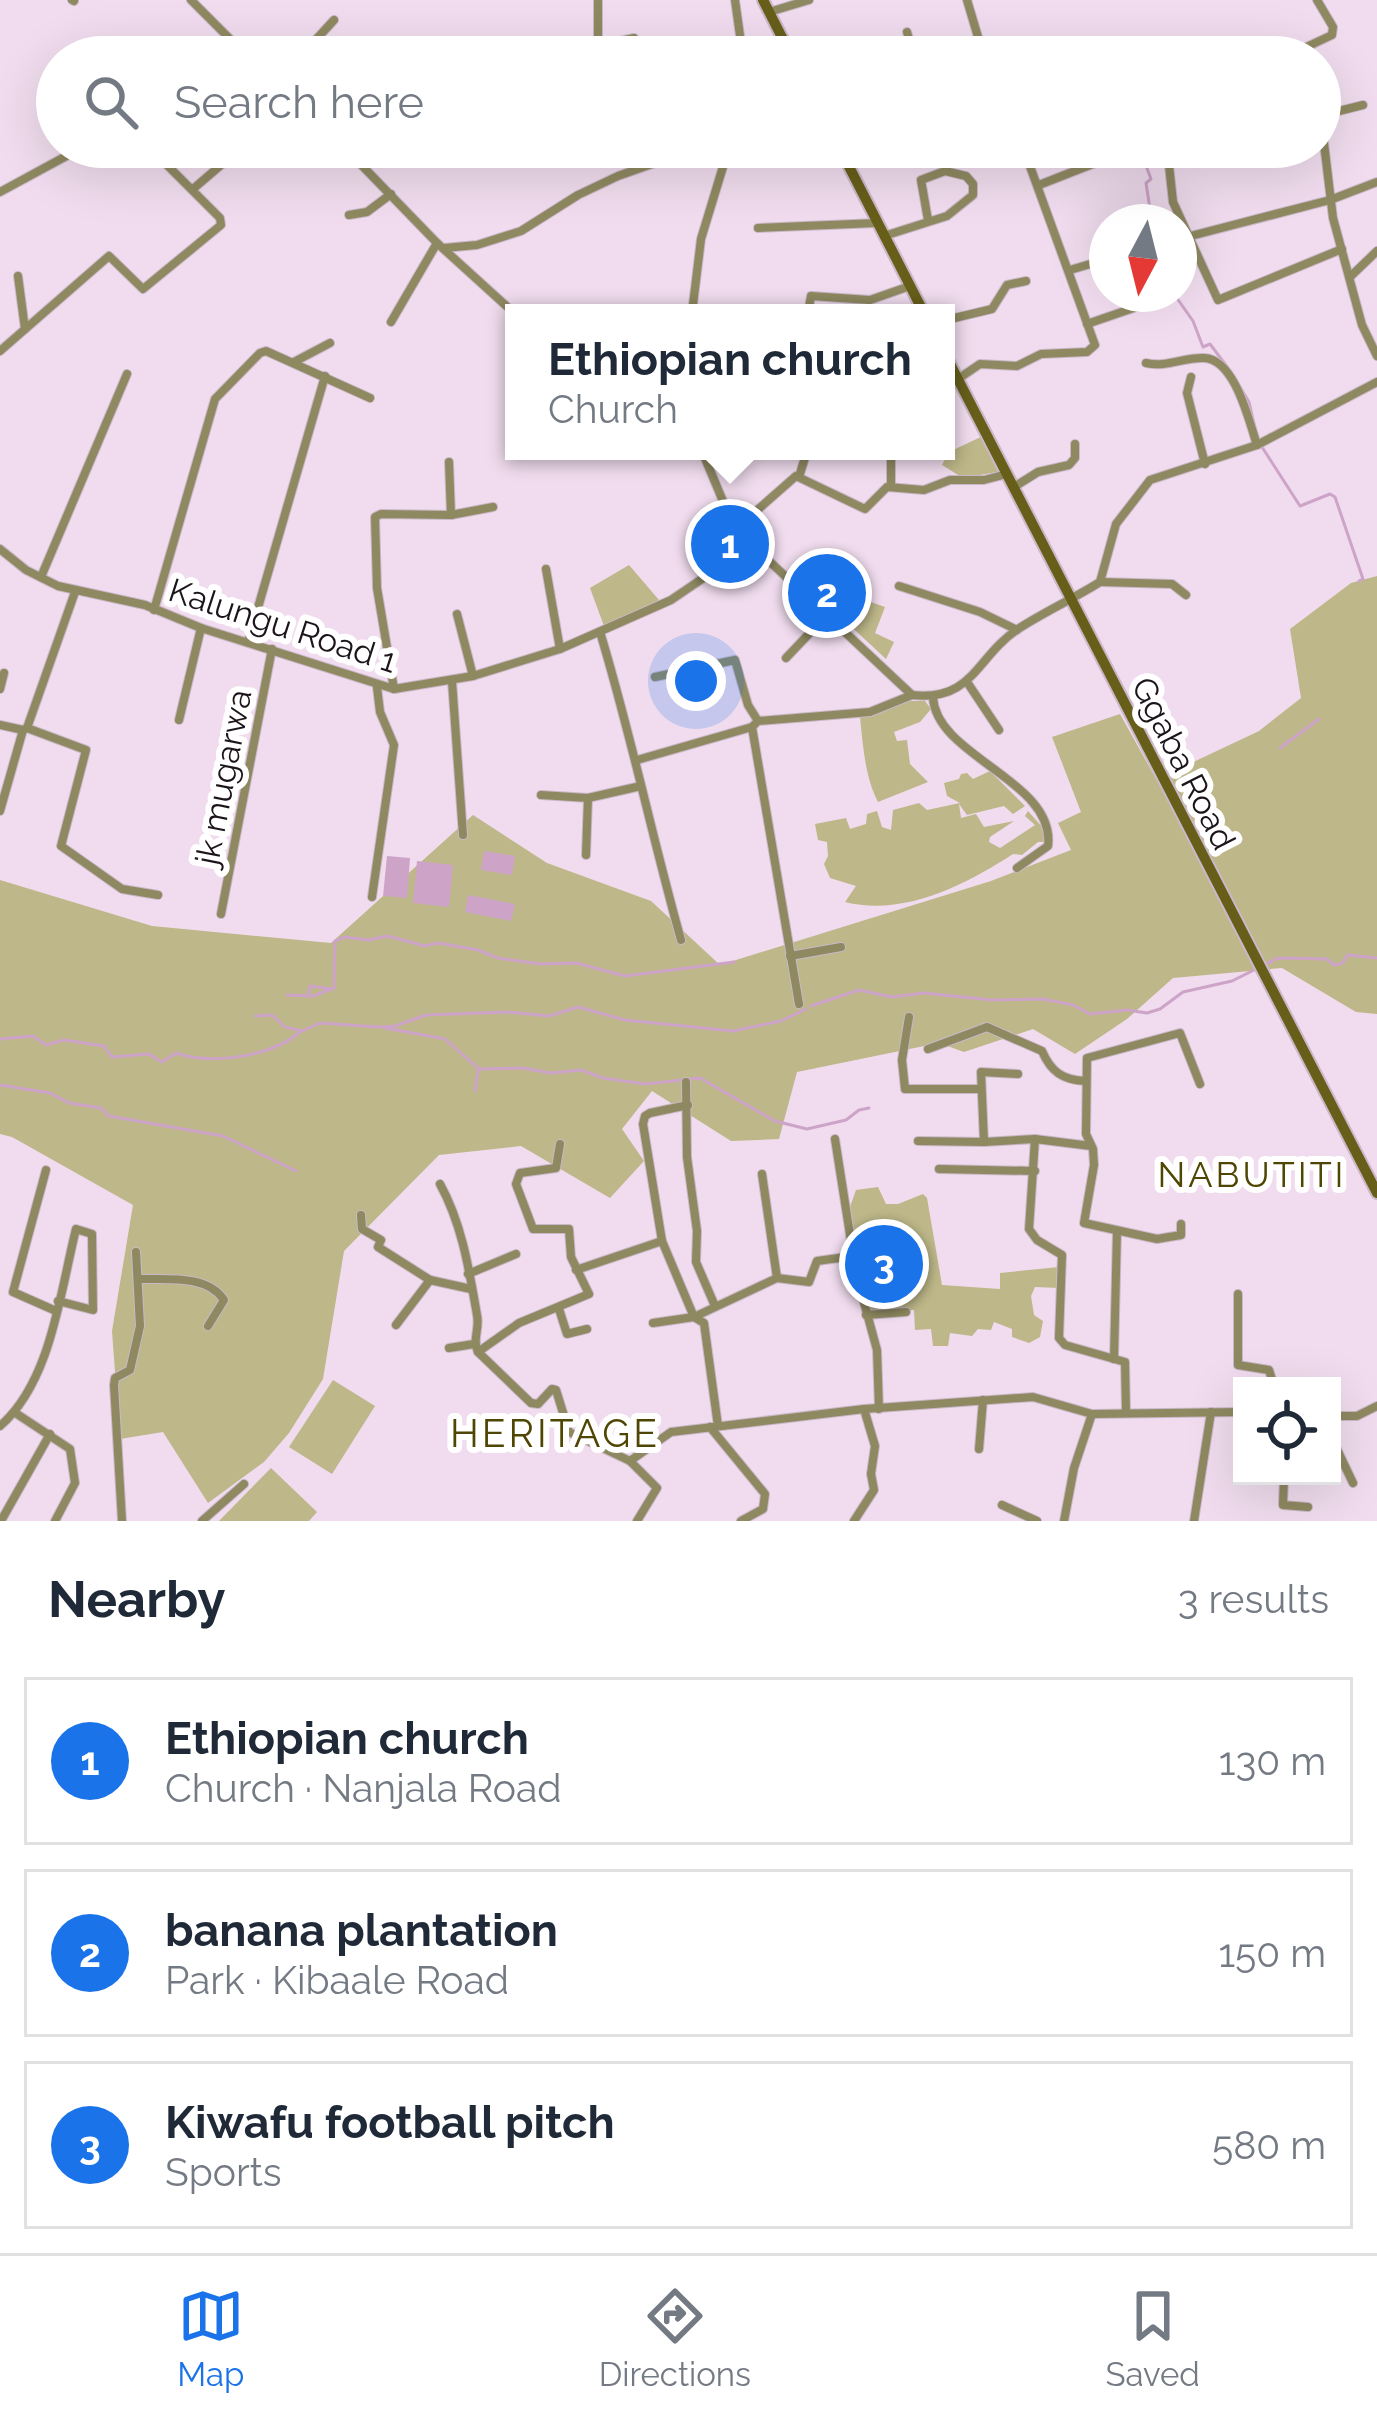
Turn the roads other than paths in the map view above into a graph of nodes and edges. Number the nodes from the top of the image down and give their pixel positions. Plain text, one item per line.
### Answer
1 (190, 0) edge
2 (598, 0) edge
3 (735, 0) edge
4 (808, 0) edge
5 (967, 0) edge
6 (1331, 0) edge
7 (1318, 2) edge
8 (766, 6) edge
9 (334, 20) dead end
10 (907, 32) dead end
11 (227, 36) edge
12 (319, 36) edge
13 (598, 36) edge
14 (740, 36) edge
15 (781, 36) edge
16 (908, 36) edge
17 (978, 36) edge
18 (1328, 36) edge
19 (1364, 105) dead end
20 (1341, 109) edge
21 (44, 168) edge
22 (171, 168) edge
23 (218, 168) edge
24 (365, 168) edge
25 (641, 168) edge
26 (722, 168) edge
27 (850, 168) edge
28 (1032, 168) edge
29 (1082, 168) edge
30 (1169, 168) edge
31 (1325, 168) edge
32 (1377, 182) edge
33 (1039, 185) junction
34 (193, 189) junction
35 (0, 192) edge
36 (392, 194) junction
37 (1330, 200) junction
38 (1173, 204) edge
39 (349, 215) dead end
40 (928, 220) junction
41 (877, 223) junction
42 (758, 228) dead end
43 (1197, 235) edge
44 (884, 236) junction
45 (441, 245) junction
46 (1342, 249) junction
47 (1377, 251) edge
48 (1197, 262) edge
49 (1089, 265) edge
50 (1070, 270) junction
51 (1352, 275) junction
52 (17, 276) dead end
53 (1026, 281) dead end
54 (910, 286) junction
55 (693, 304) edge
56 (810, 304) edge
57 (919, 304) edge
58 (505, 305) edge
59 (1121, 312) edge
60 (955, 318) edge
61 (391, 322) dead end
62 (1088, 323) junction
63 (26, 331) junction
64 (330, 343) dead end
65 (0, 351) edge
66 (1377, 356) edge
67 (292, 363) junction
68 (1146, 363) dead end
69 (955, 373) edge
70 (127, 374) dead end
71 (325, 376) junction
72 (1191, 376) dead end
73 (958, 379) junction
74 (1377, 382) edge
75 (370, 398) dead end
76 (1075, 444) dead end
77 (1257, 445) junction
78 (706, 460) edge
79 (804, 460) edge
80 (890, 460) edge
81 (449, 461) dead end
82 (1205, 464) junction
83 (1007, 474) junction
84 (799, 477) junction
85 (1014, 487) junction
86 (887, 489) junction
87 (493, 507) dead end
88 (451, 514) junction
89 (738, 527) junction
90 (752, 545) junction
91 (0, 549) edge
92 (546, 569) dead end
93 (40, 578) junction
94 (1100, 583) junction
95 (899, 586) dead end
96 (75, 592) junction
97 (1186, 595) dead end
98 (1070, 601) junction
99 (154, 610) junction
100 (457, 614) dead end
101 (827, 615) junction
102 (201, 628) junction
103 (1017, 630) junction
104 (600, 632) junction
105 (248, 642) junction
106 (272, 649) junction
107 (560, 650) junction
108 (786, 658) dead end
109 (4, 673) dead end
110 (473, 676) junction
111 (655, 676) dead end
112 (452, 681) junction
113 (967, 682) junction
114 (377, 687) junction
115 (0, 689) edge
116 (394, 689) junction
117 (912, 695) junction
118 (933, 698) junction
119 (178, 720) dead end
120 (755, 724) junction
121 (0, 725) edge
122 (25, 729) junction
123 (999, 730) dead end
124 (637, 760) junction
125 (641, 786) junction
126 (541, 795) dead end
127 (588, 798) junction
128 (0, 811) edge
129 (463, 835) dead end
130 (586, 855) dead end
131 (1017, 868) dead end
132 (158, 895) dead end
133 (372, 897) dead end
134 (221, 914) dead end
135 (681, 940) dead end
136 (841, 947) dead end
137 (790, 956) junction
138 (800, 1004) dead end
139 (909, 1017) dead end
140 (928, 1049) dead end
141 (1018, 1074) dead end
142 (1085, 1081) junction
143 (686, 1082) dead end
144 (1200, 1084) dead end
145 (981, 1089) junction
146 (688, 1106) junction
147 (835, 1139) dead end
148 (1035, 1139) junction
149 (919, 1141) dead end
150 (984, 1142) junction
151 (560, 1144) dead end
152 (1092, 1146) junction
153 (939, 1168) dead end
154 (46, 1170) dead end
155 (1035, 1171) junction
156 (762, 1174) dead end
157 (440, 1184) dead end
158 (1377, 1193) edge
159 (362, 1214) dead end
160 (1181, 1224) dead end
161 (1117, 1232) junction
162 (662, 1241) junction
163 (136, 1252) dead end
164 (516, 1254) dead end
165 (853, 1256) junction
166 (576, 1270) junction
167 (468, 1274) junction
168 (777, 1278) junction
169 (138, 1279) junction
170 (430, 1280) junction
171 (471, 1289) junction
172 (1238, 1294) dead end
173 (57, 1306) junction
174 (715, 1306) junction
175 (559, 1309) junction
176 (906, 1312) dead end
177 (865, 1315) junction
178 (694, 1317) junction
179 (653, 1323) dead end
180 (396, 1325) dead end
181 (208, 1326) dead end
182 (586, 1329) dead end
183 (449, 1348) dead end
184 (476, 1348) junction
185 (1114, 1359) junction
186 (1271, 1377) edge
187 (983, 1400) junction
188 (1377, 1406) edge
189 (864, 1409) junction
190 (879, 1409) junction
191 (1126, 1412) junction
192 (1211, 1412) junction
193 (1233, 1412) edge
194 (17, 1414) junction
195 (1092, 1414) junction
196 (1341, 1416) edge
197 (0, 1426) edge
198 (714, 1426) junction
199 (50, 1434) junction
200 (979, 1449) dead end
201 (1341, 1458) edge
202 (630, 1461) junction
203 (1353, 1483) dead end
204 (244, 1484) dead end
205 (1284, 1485) edge
206 (1001, 1505) dead end
207 (1283, 1505) junction
208 (1308, 1507) dead end
209 (1, 1521) edge
210 (56, 1521) edge
211 (122, 1521) edge
212 (202, 1521) edge
213 (638, 1521) edge
214 (741, 1521) edge
215 (854, 1521) edge
216 (1036, 1521) edge
217 (1064, 1521) edge
218 (1194, 1521) edge
219 (1282, 1521) edge

1 - 11 street
2 - 13 street
3 - 14 street
4 - 8 street
5 - 17 street
6 - 7 street
7 - 18 street
8 - 15 main road
9 - 12 street
10 - 16 street
19 - 20 street
21 - 35 street
22 - 34 street
23 - 34 street
24 - 36 street
25 - 45 street
26 - 55 street
27 - 41 main road
28 - 33 street
29 - 33 street
30 - 38 street
31 - 37 street
32 - 37 street
33 - 50 street
34 - 63 street
36 - 39 street
36 - 45 street
37 - 43 street
37 - 46 street
40 - 40 street
40 - 44 street
41 - 42 street
41 - 44 main road
44 - 54 main road
45 - 58 street
45 - 61 street
46 - 48 street
46 - 51 street
47 - 51 street
49 - 50 street
50 - 62 street
51 - 66 street
52 - 63 street
53 - 60 street
54 - 56 street
54 - 57 main road
59 - 62 street
62 - 73 street
63 - 65 street
64 - 67 street
67 - 71 street
67 - 99 street
68 - 77 street
69 - 73 main road, Ggaba Road
70 - 93 street
71 - 75 street
71 - 105 street
72 - 82 street
73 - 83 main road, Ggaba Road
74 - 77 street
76 - 85 street
77 - 82 street
78 - 89 street
79 - 84 street
80 - 86 street
81 - 88 street
82 - 94 street
83 - 85 main road, Ggaba Road
83 - 86 street
84 - 86 street
84 - 89 street
85 - 98 main road, Ggaba Road
87 - 88 street
88 - 116 street
89 - 90 street
90 - 101 street
90 - 104 street, Kalungu Road 1
91 - 93 street, Kalungu Road 1
92 - 107 street
93 - 96 street, Kalungu Road 1
94 - 97 street
94 - 98 street
95 - 103 street
96 - 99 street, Kalungu Road 1
96 - 122 street
98 - 103 street
98 - 158 main road, Ggaba Road
99 - 102 street, Kalungu Road 1
100 - 110 street
101 - 108 street
101 - 117 street
102 - 105 street, Kalungu Road 1
102 - 119 street
103 - 113 street
104 - 107 street, Kalungu Road 1
104 - 124 street
105 - 106 street, Kalungu Road 1
106 - 114 street, Kalungu Road 1
106 - 134 street, jk mugarwa
107 - 110 street, Kalungu Road 1
109 - 115 street
110 - 112 street, Kalungu Road 1
111 - 120 street
112 - 116 street, Kalungu Road 1
112 - 129 street
113 - 118 street
113 - 123 street
114 - 116 street, Kalungu Road 1
114 - 133 street
117 - 118 street
117 - 120 street
118 - 131 street
120 - 124 street
120 - 137 street
121 - 122 street
122 - 128 street
122 - 132 street
124 - 125 street
125 - 127 street
125 - 135 street
126 - 127 street
127 - 130 street
136 - 137 street
137 - 138 street
139 - 145 street
140 - 142 street
141 - 145 street
142 - 144 street
142 - 152 street
143 - 146 street
145 - 150 street
146 - 162 street
146 - 174 street
147 - 165 street
148 - 150 street
148 - 152 street
148 - 155 street
149 - 150 street
151 - 166 street
152 - 161 street
153 - 155 street
154 - 173 street
155 - 185 street
156 - 168 street
157 - 167 street
159 - 170 street
160 - 161 street
161 - 185 street
162 - 166 street
162 - 178 street
163 - 169 street
164 - 167 street
165 - 168 street
165 - 177 street
166 - 175 street
167 - 171 street
168 - 174 street
169 - 181 street
169 - 211 street
170 - 171 street
170 - 180 street
171 - 184 street
172 - 186 street
173 - 173 street
173 - 194 street
174 - 178 street
175 - 182 street
175 - 184 street
176 - 177 street
177 - 190 street
178 - 179 street
178 - 198 street
183 - 184 street
184 - 202 street
185 - 191 street
187 - 190 street
187 - 195 street
187 - 200 street
188 - 196 street
189 - 190 street
189 - 198 street
189 - 215 street
191 - 192 street
191 - 195 street
192 - 193 street
192 - 218 street
194 - 197 street
194 - 199 street
195 - 217 street
198 - 202 street
198 - 214 street
199 - 209 street
199 - 210 street
201 - 203 street
202 - 213 street
204 - 212 street
205 - 207 street
206 - 216 street
207 - 208 street
207 - 219 street

